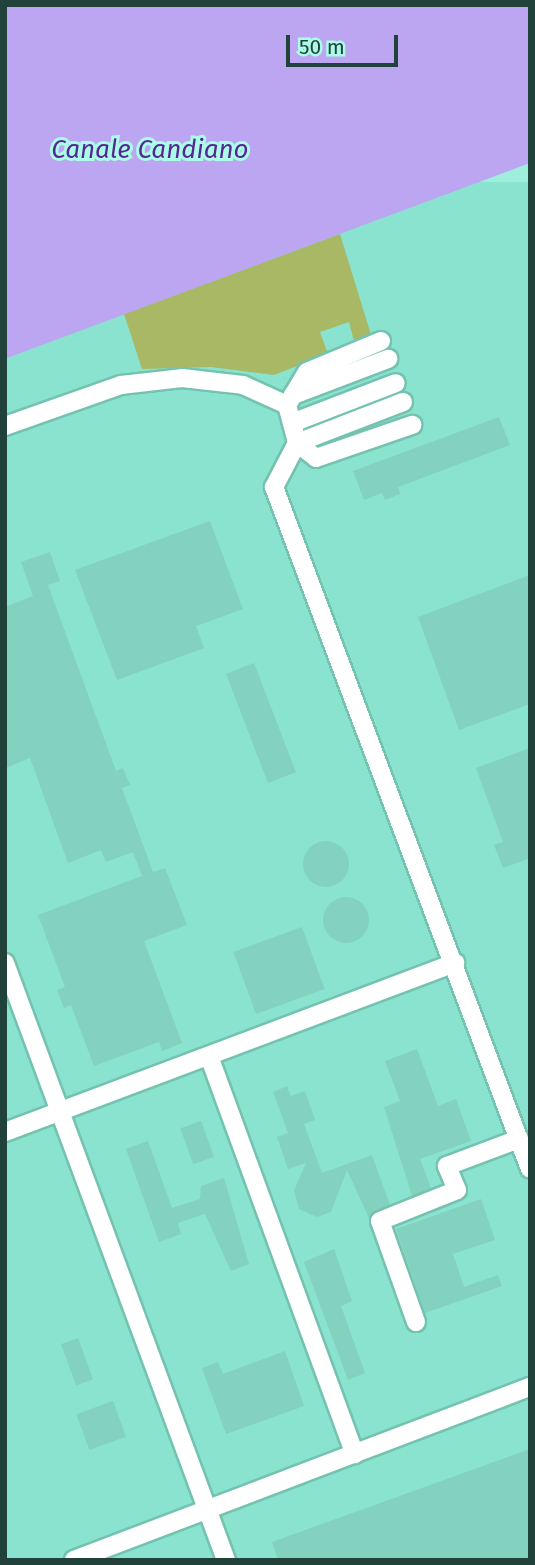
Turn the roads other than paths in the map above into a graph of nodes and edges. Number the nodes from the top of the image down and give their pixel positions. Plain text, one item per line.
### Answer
1 (381, 341) dead end
2 (388, 359) dead end
3 (396, 383) dead end
4 (290, 400) junction
5 (403, 402) dead end
6 (292, 423) junction
7 (412, 425) dead end
8 (5, 426) edge
9 (297, 443) junction
10 (5, 963) edge
11 (455, 963) junction
12 (209, 1056) junction
13 (63, 1111) junction
14 (5, 1132) edge
15 (519, 1139) junction
16 (530, 1170) edge
17 (416, 1322) dead end
18 (530, 1387) edge
19 (355, 1454) junction
20 (209, 1509) junction
21 (74, 1560) edge
22 (226, 1560) edge

1 - 4 lane
2 - 4 lane
3 - 6 lane
4 - 6 lane
4 - 8 lane
5 - 9 lane
6 - 9 lane
7 - 9 lane
9 - 11 lane
10 - 13 lane
11 - 12 lane
11 - 15 lane
12 - 13 lane
12 - 19 lane
13 - 14 lane
13 - 20 lane
15 - 16 lane
15 - 17 lane
18 - 19 lane
19 - 20 lane
20 - 21 lane
20 - 22 lane

